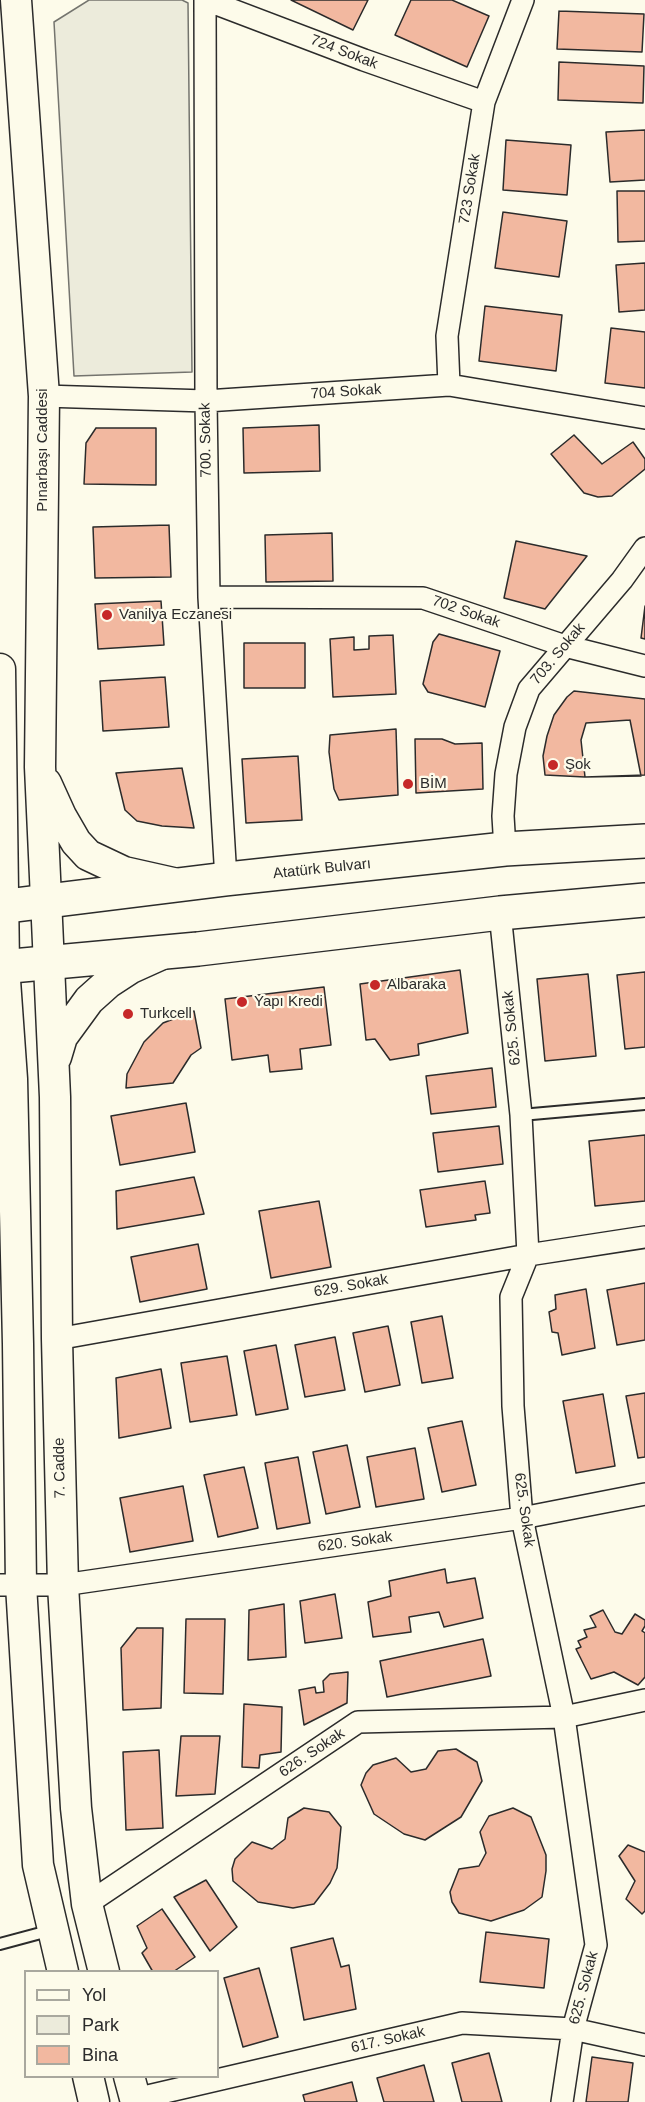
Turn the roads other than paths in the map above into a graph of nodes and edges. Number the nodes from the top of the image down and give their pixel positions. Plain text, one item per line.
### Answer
1 (16, 0) edge
2 (205, 0) edge
3 (523, 0) edge
4 (484, 102) junction
5 (449, 385) junction
6 (44, 396) junction
7 (206, 401) junction
8 (645, 418) edge
9 (645, 548) edge
10 (208, 597) junction
11 (565, 646) junction
12 (645, 666) edge
13 (0, 669) edge
14 (40, 767) junction
15 (0, 787) edge
16 (645, 841) edge
17 (505, 849) junction
18 (226, 879) junction
19 (178, 885) junction
20 (645, 900) edge
21 (45, 901) junction
22 (2, 906) edge
23 (500, 913) junction
24 (167, 952) junction
25 (49, 962) junction
26 (2, 966) edge
27 (54, 1062) junction
28 (6, 1070) edge
29 (645, 1104) edge
30 (521, 1115) junction
31 (645, 1237) edge
32 (528, 1255) junction
33 (57, 1339) junction
34 (9, 1344) edge
35 (645, 1494) edge
36 (522, 1518) junction
37 (10, 1585) edge
38 (63, 1585) junction
39 (645, 1701) edge
40 (564, 1717) junction
41 (87, 1904) junction
42 (53, 1929) junction
43 (0, 1944) edge
44 (63, 1970) edge
45 (104, 1970) edge
46 (573, 2029) junction
47 (645, 2045) edge
48 (219, 2075) edge
49 (88, 2078) edge
50 (204, 2078) edge
51 (133, 2093) edge
52 (94, 2102) edge
53 (562, 2102) edge

1 - 6 main road, Pınarbaşı Caddesi
2 - 4 street, 724 Sokak
2 - 7 street, 700. Sokak
3 - 4 street, 723 Sokak
4 - 5 street, 723 Sokak
5 - 7 street, 704 Sokak
5 - 8 street, 704 Sokak
6 - 7 street, 704 Sokak
6 - 14 main road, Pınarbaşı Caddesi
7 - 10 street, 700. Sokak
9 - 11 street, 703. Sokak
10 - 11 street, 702 Sokak
10 - 18 street, 700. Sokak
11 - 12 street, 702 Sokak
11 - 17 street, 703. Sokak
13 - 15 main road
14 - 19 main road
14 - 21 main road, Pınarbaşı Caddesi
15 - 22 main road
16 - 17 main road, Atatürk Bulvarı
17 - 18 main road, Atatürk Bulvarı
18 - 19 main road, Atatürk Bulvarı
19 - 21 main road, Atatürk Bulvarı
20 - 23 main road
21 - 22 main road, Atatürk Bulvarı
21 - 25 main road, Pınarbaşı Caddesi
22 - 26 main road
23 - 24 main road
23 - 30 street, 625. Sokak
24 - 25 main road
24 - 27 main road
25 - 26 main road
25 - 27 main road, 7. Cadde
26 - 28 main road
27 - 33 main road, 7. Cadde
28 - 34 main road
29 - 30 lane
30 - 32 street, 625. Sokak
31 - 32 street, 629. Sokak
32 - 33 street, 629. Sokak
32 - 36 street, 625. Sokak
33 - 38 main road, 7. Cadde
34 - 37 main road
35 - 36 street, 620. Sokak
36 - 38 street, 620. Sokak
36 - 40 street, 625. Sokak
37 - 38 street, 620. Sokak
37 - 42 main road
38 - 41 main road, 7. Cadde
39 - 40 street, 626. Sokak
40 - 41 street, 626. Sokak
40 - 46 street, 625. Sokak
41 - 45 main road, 7. Cadde
42 - 43 lane
42 - 44 main road
46 - 47 street, 617. Sokak
46 - 48 street, 617. Sokak
46 - 53 street, 625. Sokak
49 - 52 main road
50 - 51 street, 617. Sokak

